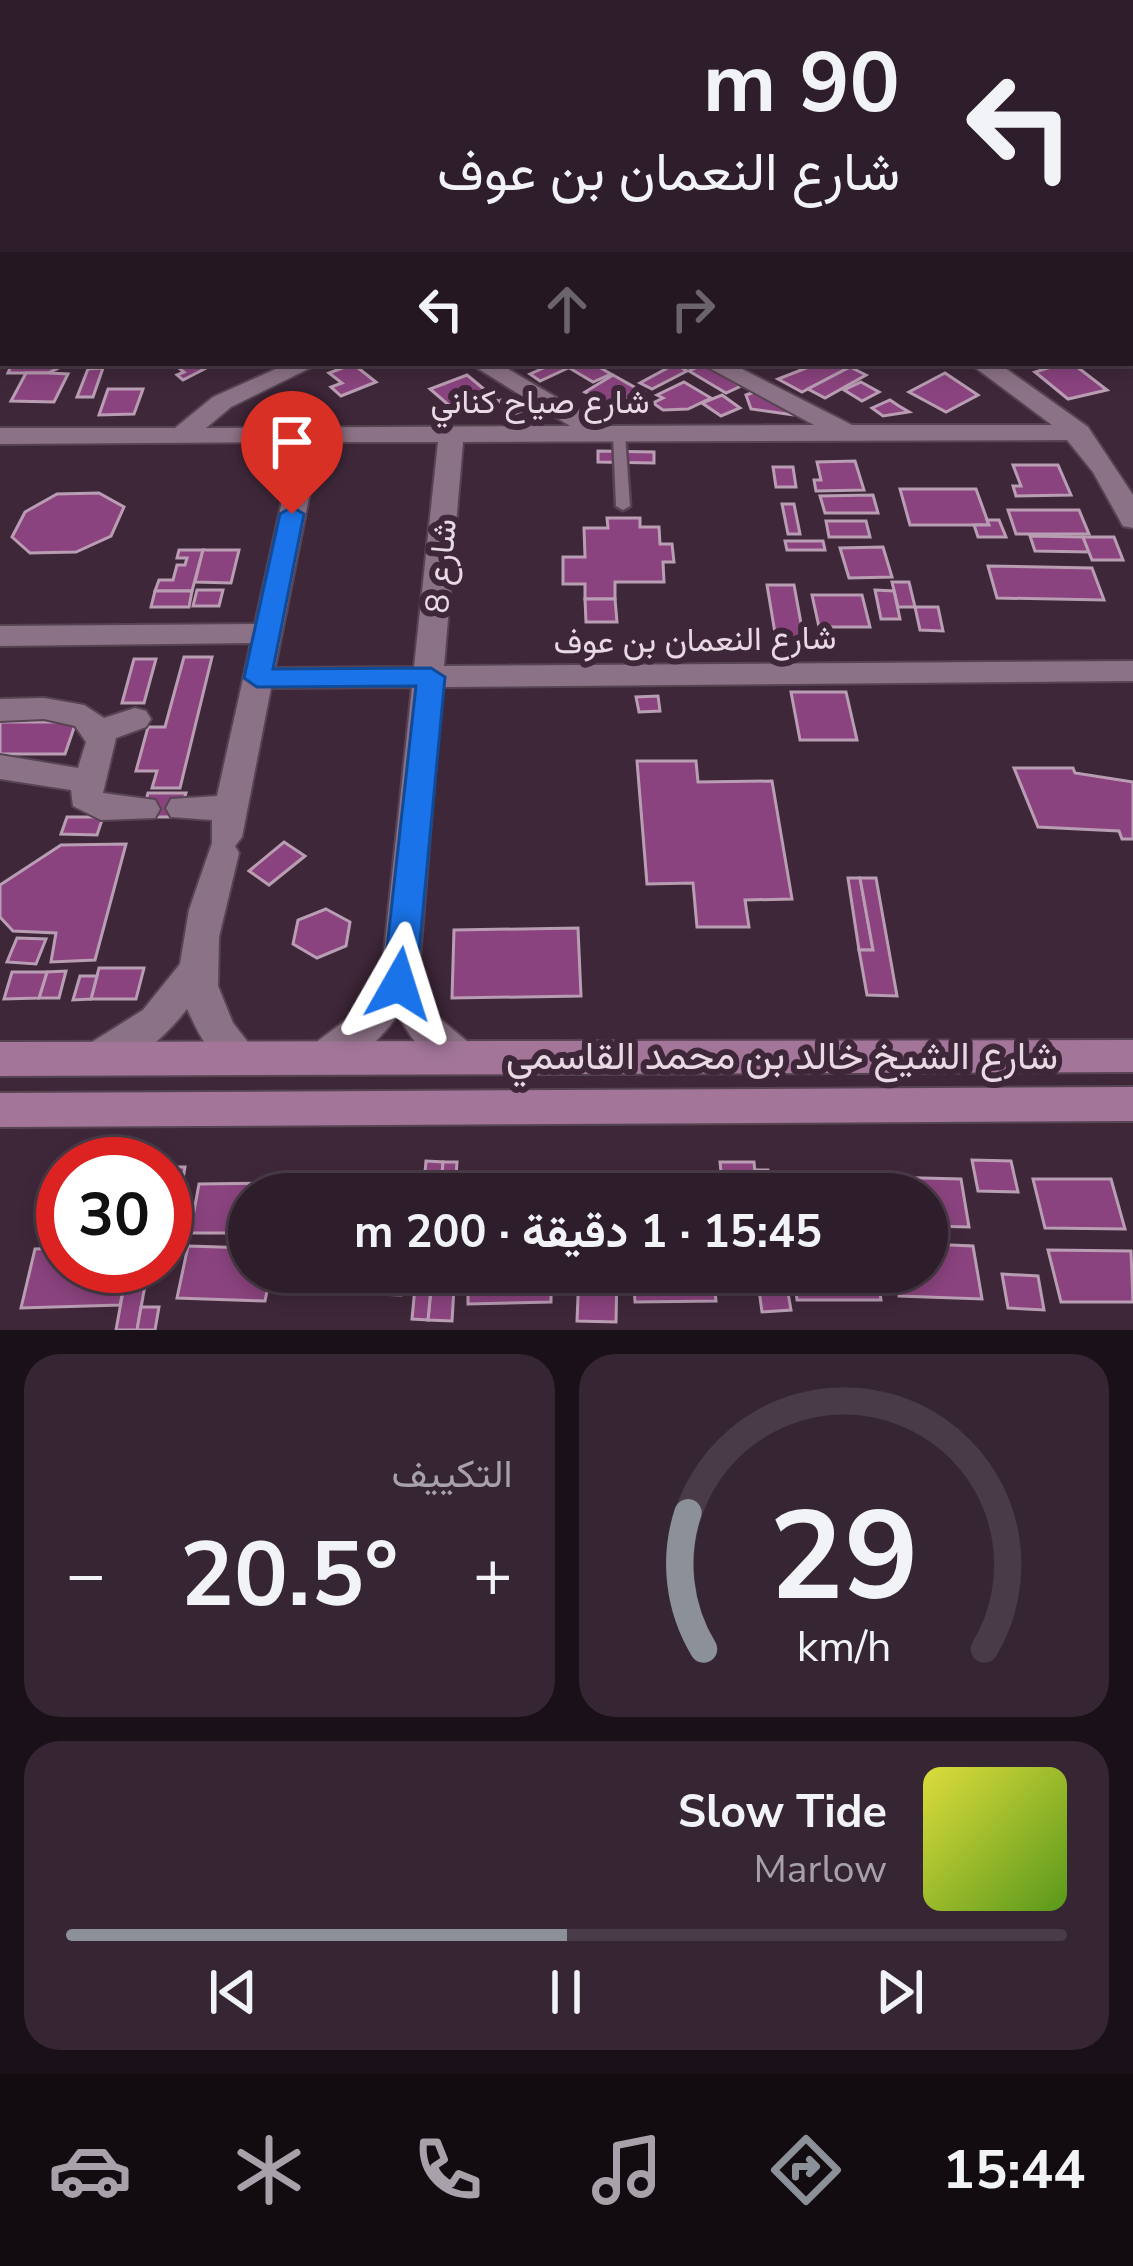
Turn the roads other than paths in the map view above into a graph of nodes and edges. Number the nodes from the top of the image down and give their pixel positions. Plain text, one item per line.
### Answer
1 (301, 366) edge
2 (486, 366) edge
3 (718, 366) edge
4 (986, 366) edge
5 (1079, 432) junction
6 (610, 434) junction
7 (849, 434) junction
8 (182, 435) junction
9 (309, 435) junction
10 (451, 435) junction
11 (0, 436) edge
12 (623, 506) dead end
13 (1133, 520) edge
14 (267, 633) junction
15 (0, 636) edge
16 (1133, 670) edge
17 (431, 677) junction
18 (257, 678) junction
19 (0, 710) edge
20 (135, 719) dead end
21 (99, 732) junction
22 (0, 767) edge
23 (86, 782) junction
24 (183, 808) dead end
25 (143, 809) dead end
26 (226, 832) junction
27 (195, 971) junction
28 (399, 984) junction
29 (454, 1054) junction
30 (329, 1055) junction
31 (1133, 1056) edge
32 (0, 1059) edge
33 (98, 1059) junction
34 (242, 1059) junction
35 (1133, 1104) edge
36 (0, 1110) edge

1 - 8 street
2 - 6 street
3 - 7 street
4 - 5 street
5 - 7 street, شارع صياح كناني
5 - 13 street
6 - 7 street, شارع صياح كناني
6 - 10 street, شارع صياح كناني
6 - 12 lane
8 - 9 street, شارع صياح كناني
8 - 11 street, شارع صياح كناني
9 - 10 street, شارع صياح كناني
9 - 14 street
10 - 17 street, شارع 8
14 - 15 street
14 - 18 street
16 - 17 street, شارع النعمان بن عوف
17 - 18 street, شارع النعمان بن عوف
17 - 28 street, شارع 8
18 - 26 street
19 - 21 street
20 - 21 street
21 - 23 street
22 - 23 street
23 - 25 street
24 - 26 street
26 - 27 street
27 - 33 street
27 - 34 street
28 - 29 street
28 - 30 street
29 - 30 street, شارع الشيخ خالد بن محمد القاسمي
29 - 31 street, شارع الشيخ خالد بن محمد القاسمي
30 - 34 street, شارع الشيخ خالد بن محمد القاسمي
32 - 33 street, شارع الشيخ خالد بن محمد القاسمي
33 - 34 street, شارع الشيخ خالد بن محمد القاسمي
35 - 36 street, شارع الشيخ خالد بن محمد القاسمي

